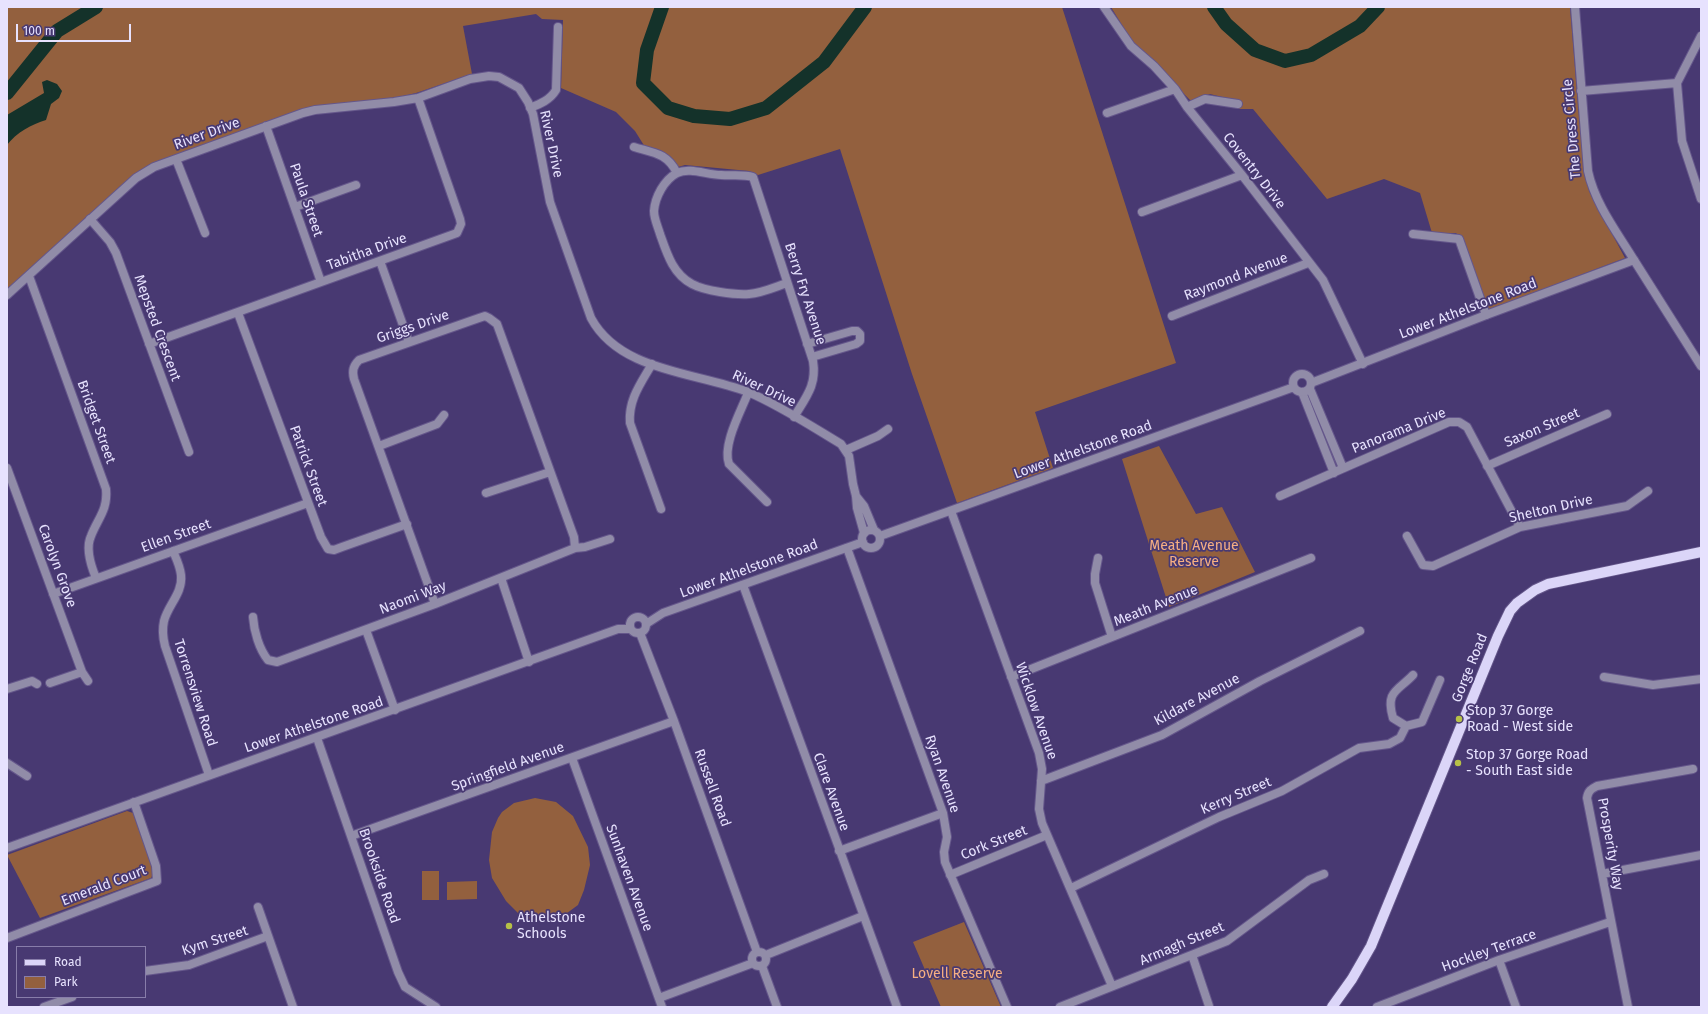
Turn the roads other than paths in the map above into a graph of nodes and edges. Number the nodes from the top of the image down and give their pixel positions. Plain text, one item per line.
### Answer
1 (1104, 7) edge
2 (1575, 7) edge
3 (558, 27) dead end
4 (1701, 36) edge
5 (1677, 84) junction
6 (1175, 89) junction
7 (1581, 91) junction
8 (418, 98) junction
9 (1238, 104) dead end
10 (1187, 107) junction
11 (530, 108) junction
12 (1107, 113) dead end
13 (266, 126) junction
14 (634, 147) dead end
15 (176, 159) junction
16 (677, 173) junction
17 (1242, 175) junction
18 (356, 185) dead end
19 (1701, 199) edge
20 (295, 207) junction
21 (1142, 212) dead end
22 (90, 219) junction
23 (205, 233) dead end
24 (1413, 234) dead end
25 (1634, 260) junction
26 (380, 261) junction
27 (1308, 263) junction
28 (29, 276) junction
29 (321, 282) junction
30 (787, 283) junction
31 (7, 295) edge
32 (238, 313) junction
33 (1486, 315) junction
34 (1172, 316) dead end
35 (409, 342) junction
36 (149, 344) junction
37 (807, 344) junction
38 (812, 357) junction
39 (652, 364) junction
40 (1363, 364) junction
41 (1701, 366) edge
42 (1294, 387) junction
43 (1308, 388) junction
44 (748, 393) junction
45 (1607, 414) dead end
46 (444, 415) dead end
47 (794, 417) junction
48 (888, 429) dead end
49 (379, 446) junction
50 (846, 450) junction
51 (188, 452) dead end
52 (1487, 466) junction
53 (7, 468) edge
54 (1343, 468) junction
55 (550, 472) junction
56 (1334, 473) junction
57 (1648, 490) dead end
58 (486, 493) dead end
59 (856, 496) junction
60 (1280, 496) dead end
61 (767, 502) dead end
62 (308, 503) junction
63 (662, 509) dead end
64 (951, 511) junction
65 (407, 524) junction
66 (1520, 527) junction
67 (864, 533) junction
68 (877, 533) junction
69 (1407, 536) dead end
70 (610, 539) dead end
71 (863, 542) junction
72 (575, 548) junction
73 (847, 548) junction
74 (173, 551) junction
75 (1701, 552) edge
76 (1098, 558) dead end
77 (1311, 558) dead end
78 (96, 578) junction
79 (501, 578) junction
80 (743, 585) junction
81 (53, 594) junction
82 (435, 604) junction
83 (253, 617) dead end
84 (646, 624) junction
85 (630, 628) junction
86 (366, 630) junction
87 (1360, 631) dead end
88 (640, 633) junction
89 (1112, 637) junction
90 (529, 662) junction
91 (82, 672) junction
92 (1413, 675) dead end
93 (1011, 677) junction
94 (1604, 677) dead end
95 (1701, 679) edge
96 (1440, 680) dead end
97 (88, 681) dead end
98 (50, 683) dead end
99 (37, 684) dead end
100 (7, 689) edge
101 (394, 710) junction
102 (674, 721) junction
103 (1406, 726) junction
104 (317, 738) junction
105 (572, 758) junction
106 (7, 763) edge
107 (1692, 769) dead end
108 (209, 775) junction
109 (27, 776) dead end
110 (1042, 781) junction
111 (134, 802) junction
112 (943, 813) junction
113 (1047, 835) junction
114 (351, 836) junction
115 (7, 848) edge
116 (839, 851) junction
117 (1701, 855) edge
118 (950, 874) junction
119 (1324, 874) dead end
120 (1602, 874) junction
121 (1071, 888) junction
122 (258, 907) dead end
123 (863, 916) junction
124 (1610, 922) junction
125 (268, 936) junction
126 (7, 938) edge
127 (757, 952) junction
128 (766, 955) junction
129 (1192, 955) junction
130 (1499, 960) junction
131 (753, 963) junction
132 (762, 966) junction
133 (146, 971) edge
134 (1112, 986) junction
135 (69, 998) edge
136 (659, 998) junction
137 (1398, 1004) edge
138 (1209, 1006) dead end
139 (44, 1007) edge
140 (293, 1007) edge
141 (436, 1007) edge
142 (662, 1007) edge
143 (777, 1007) edge
144 (897, 1007) edge
145 (1007, 1007) edge
146 (1060, 1007) edge
147 (1332, 1007) edge
148 (1377, 1007) edge
149 (1516, 1007) edge
150 (1628, 1007) edge

1 - 6 street, Coventry Drive
2 - 7 street, The Dress Circle
3 - 11 street
4 - 5 street
5 - 7 street
5 - 19 street
6 - 10 street, Coventry Drive
6 - 12 street
7 - 25 street, The Dress Circle
8 - 11 street, River Drive
8 - 13 street, River Drive
8 - 26 street, Tabitha Drive
9 - 10 street
10 - 17 street, Coventry Drive
11 - 39 street, River Drive
13 - 15 street, River Drive
13 - 20 street, Paula Street
14 - 16 street
15 - 22 street, River Drive
15 - 23 street
16 - 30 street, Berry Fry Avenue
16 - 30 street
17 - 21 street
17 - 27 street, Coventry Drive
18 - 20 street
20 - 29 street, Paula Street
22 - 28 street, River Drive
22 - 36 street, Mepsted Crescent
24 - 33 street
25 - 33 street, Lower Athelstone Road
25 - 41 street, The Dress Circle
26 - 29 street, Tabitha Drive
26 - 35 street
27 - 34 street, Raymond Avenue
27 - 40 street, Coventry Drive
28 - 31 street, River Drive
28 - 78 street, Bridget Street
29 - 32 street, Tabitha Drive
30 - 37 street, Berry Fry Avenue
32 - 36 street, Tabitha Drive
32 - 62 street, Patrick Street
33 - 40 street, Lower Athelstone Road
35 - 49 street, Griggs Drive
35 - 55 street, Griggs Drive
36 - 51 street, Mepsted Crescent
37 - 38 street, Berry Fry Avenue
37 - 38 street
38 - 47 street, Berry Fry Avenue
39 - 44 street, River Drive
39 - 63 street
40 - 43 street, Lower Athelstone Road
42 - 43 street
42 - 43 street
42 - 64 street, Lower Athelstone Road
43 - 54 street
43 - 56 street
44 - 47 street, River Drive
44 - 61 street
45 - 52 street, Saxon Street
46 - 49 street
47 - 50 street, River Drive
48 - 50 street
49 - 65 street, Griggs Drive
50 - 59 street
52 - 54 street, Panorama Drive
52 - 66 street, Panorama Drive
53 - 81 street, Carolyn Grove
54 - 56 street, Panorama Drive
55 - 58 street
55 - 72 street, Griggs Drive
56 - 60 street, Panorama Drive
57 - 66 street, Shelton Drive
59 - 67 street
59 - 68 street
62 - 65 street, Patrick Street
62 - 74 street, Ellen Street
64 - 68 street, Lower Athelstone Road
64 - 93 street, Wicklow Avenue
65 - 82 street, Griggs Drive
66 - 69 street, Shelton Drive
67 - 68 street
67 - 71 street
68 - 71 street
70 - 72 street, Naomi Way
71 - 73 street, Lower Athelstone Road
72 - 79 street, Naomi Way
73 - 80 street, Lower Athelstone Road
73 - 112 street, Ryan Avenue
74 - 78 street, Ellen Street
74 - 108 street, Torrensview Road
75 - 147 main road, Gorge Road
76 - 89 street
77 - 89 street, Meath Avenue
78 - 81 street, Ellen Street
79 - 82 street, Naomi Way
79 - 90 street
80 - 84 street, Lower Athelstone Road
80 - 116 street, Clare Avenue
81 - 91 street, Carolyn Grove
82 - 86 street, Naomi Way
83 - 86 street, Naomi Way
84 - 85 street
84 - 88 street
85 - 88 street
85 - 90 street, Lower Athelstone Road
86 - 101 street
87 - 110 street, Kildare Avenue
88 - 102 street, Russell Road
89 - 93 street, Meath Avenue
90 - 101 street, Lower Athelstone Road
91 - 97 street, Carolyn Grove
91 - 98 street
92 - 103 street
93 - 110 street, Wicklow Avenue
94 - 95 street
96 - 103 street, Kerry Street
99 - 100 street
101 - 104 street, Lower Athelstone Road
102 - 105 street, Springfield Avenue
102 - 127 street, Russell Road
103 - 121 street, Kerry Street
104 - 108 street, Lower Athelstone Road
104 - 114 street, Brookside Road
105 - 114 street, Springfield Avenue
105 - 136 street, Sunhaven Avenue
106 - 109 street
107 - 120 street, Prosperity Way
108 - 111 street, Lower Athelstone Road
110 - 113 street, Wicklow Avenue
111 - 115 street, Lower Athelstone Road
111 - 126 street, Emerald Court
112 - 116 street
112 - 118 street, Ryan Avenue
113 - 118 street, Cork Street
113 - 121 street, Wicklow Avenue
114 - 141 street, Brookside Road
116 - 123 street, Clare Avenue
117 - 120 street
118 - 145 street, Ryan Avenue
119 - 129 street, Armagh Street
120 - 124 street, Prosperity Way
121 - 134 street, Wicklow Avenue
122 - 125 street
123 - 128 street
123 - 144 street, Clare Avenue
124 - 130 street, Hockley Terrace
124 - 150 street, Prosperity Way
125 - 133 street, Kym Street
125 - 140 street
127 - 128 street
127 - 131 street
128 - 132 street
129 - 134 street, Armagh Street
129 - 138 street
130 - 137 street, Hockley Terrace
130 - 149 street
131 - 132 street
131 - 136 street
132 - 143 street
134 - 146 street, Armagh Street
135 - 139 street
136 - 142 street, Sunhaven Avenue
137 - 148 street, Hockley Terrace

